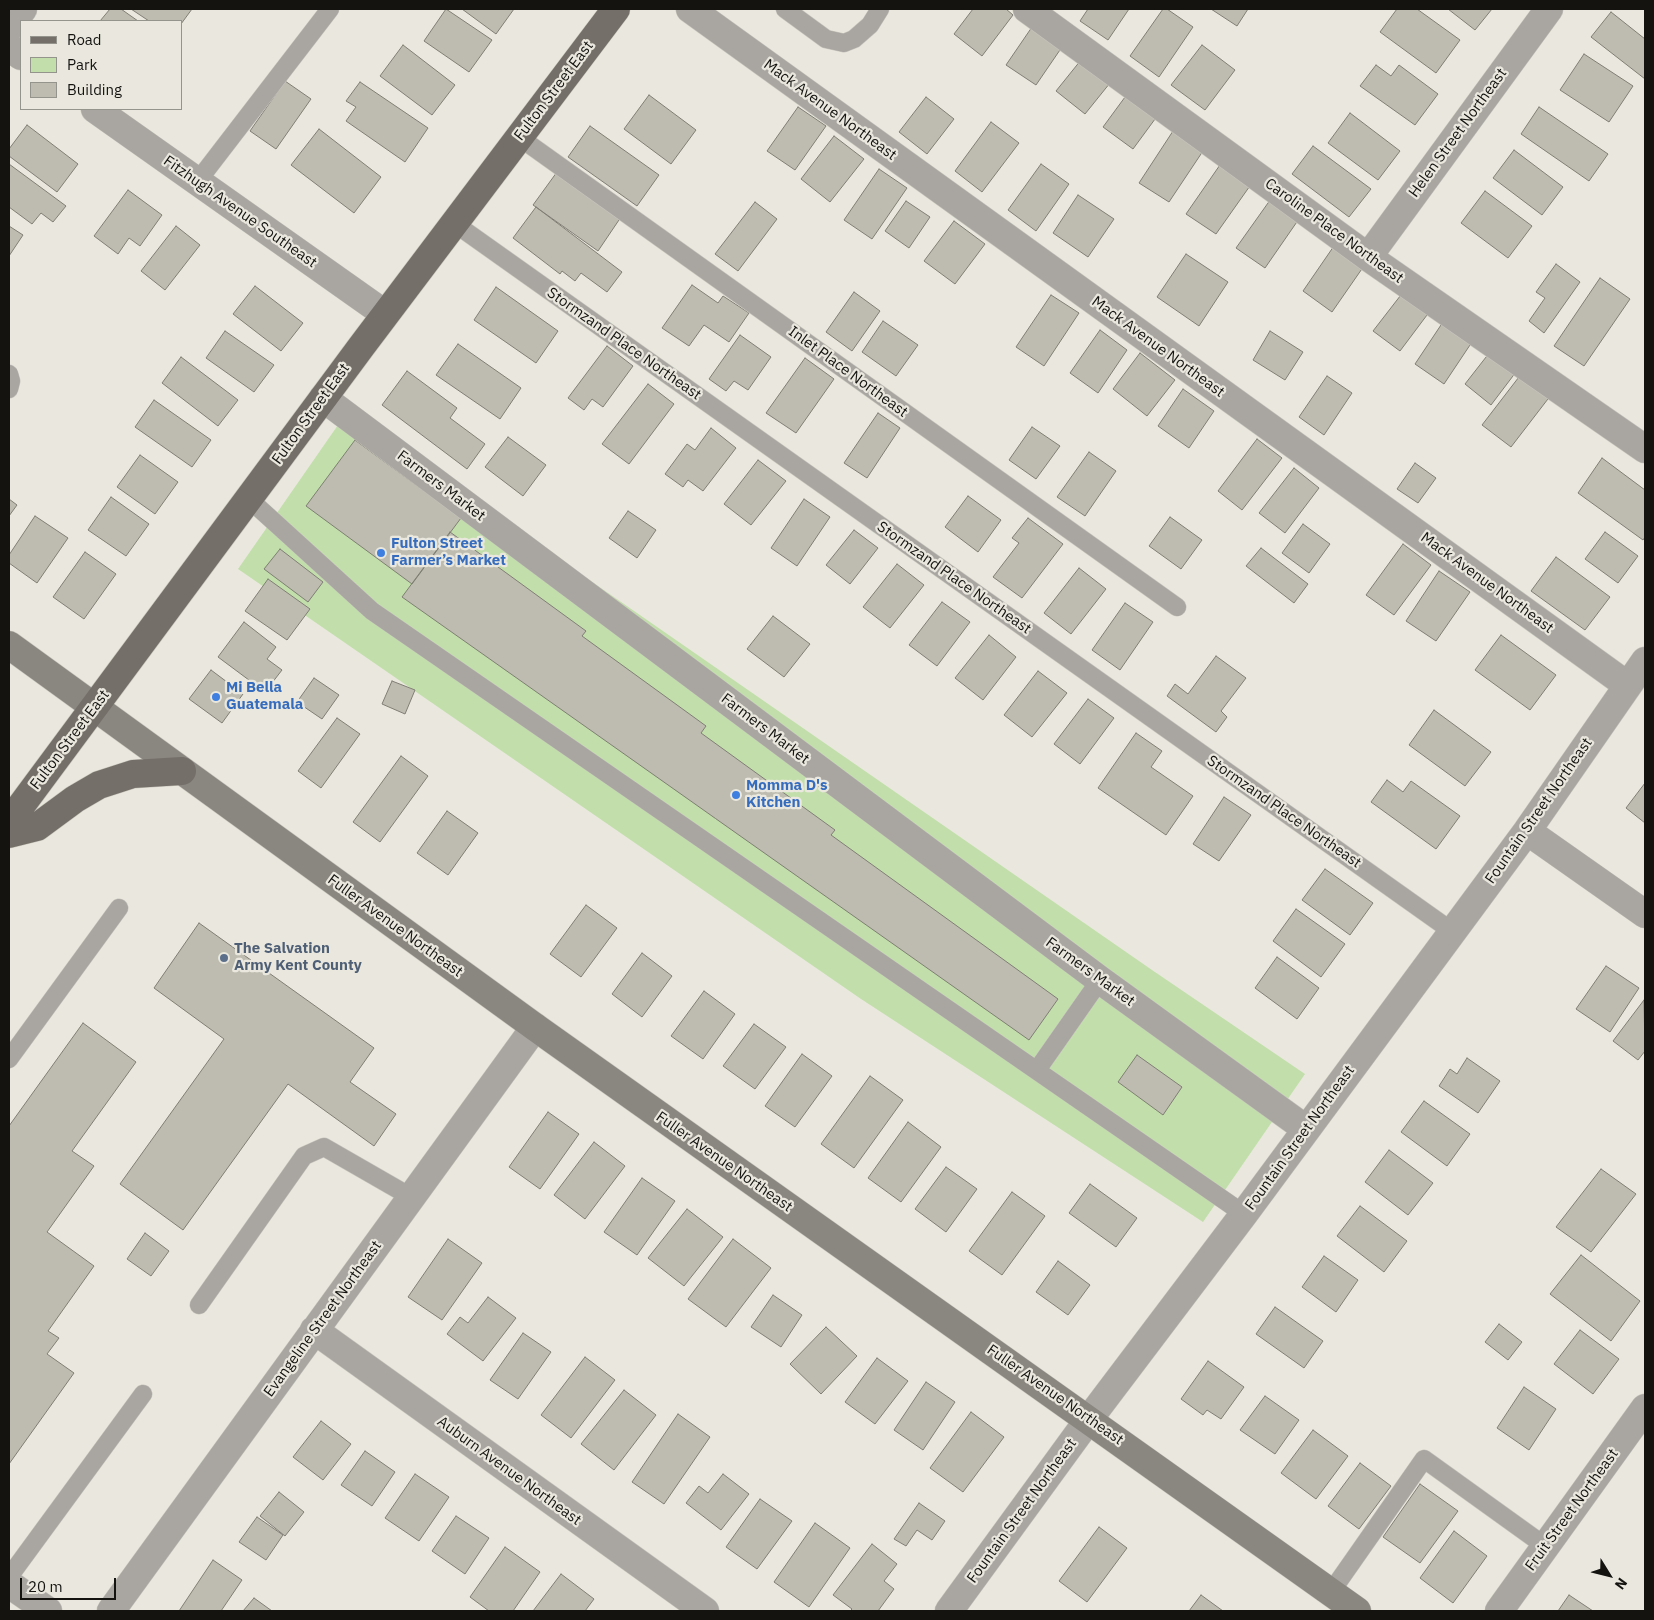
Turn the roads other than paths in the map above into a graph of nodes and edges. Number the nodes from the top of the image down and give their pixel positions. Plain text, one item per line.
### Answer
1 (23, 9) edge
2 (330, 9) edge
3 (616, 9) edge
4 (690, 9) edge
5 (785, 9) edge
6 (880, 9) edge
7 (1027, 9) edge
8 (1549, 9) edge
9 (9, 28) edge
10 (9, 47) edge
11 (20, 55) edge
12 (96, 110) edge
13 (519, 137) junction
14 (197, 182) junction
15 (454, 224) junction
16 (1368, 257) junction
17 (385, 314) junction
18 (9, 374) edge
19 (9, 389) edge
20 (323, 398) junction
21 (1645, 449) edge
22 (248, 499) junction
23 (1177, 607) dead end
24 (9, 645) edge
25 (1645, 661) edge
26 (1627, 685) junction
27 (95, 706) junction
28 (182, 771) junction
29 (9, 822) edge
30 (1527, 831) junction
31 (9, 834) edge
32 (119, 908) dead end
33 (1645, 914) edge
34 (1453, 932) junction
35 (1100, 980) junction
36 (535, 1027) junction
37 (9, 1059) edge
38 (1037, 1070) junction
39 (1306, 1129) junction
40 (411, 1198) junction
41 (1244, 1214) junction
42 (199, 1305) dead end
43 (314, 1330) junction
44 (142, 1394) dead end
45 (1645, 1408) edge
46 (1089, 1419) junction
47 (1545, 1546) junction
48 (9, 1577) edge
49 (9, 1584) edge
50 (1331, 1592) junction
51 (48, 1611) edge
52 (111, 1611) edge
53 (705, 1611) edge
54 (949, 1611) edge
55 (1357, 1611) edge
56 (1499, 1611) edge

1 - 9 street
2 - 14 lane
3 - 13 main road, Fulton Street East
4 - 26 street, Mack Avenue Northeast
5 - 6 lane
7 - 16 street, Caroline Place Northeast
8 - 16 street, Helen Street Northeast
10 - 11 street
12 - 14 street, Fitzhugh Avenue Southeast
13 - 15 main road, Fulton Street East
13 - 23 lane, Inlet Place Northeast
14 - 17 street, Fitzhugh Avenue Southeast
15 - 17 main road, Fulton Street East
15 - 34 lane, Stormzand Place Northeast
16 - 21 street, Caroline Place Northeast
17 - 20 main road, Fulton Street East
18 - 19 lane
20 - 22 main road, Fulton Street East
20 - 35 street, Farmers Market
22 - 27 main road, Fulton Street East
22 - 38 lane
24 - 27 main road, Fuller Avenue Northeast
25 - 26 street, Fountain Street Northeast
26 - 30 street, Fountain Street Northeast
27 - 28 main road, Fuller Avenue Northeast
27 - 29 main road, Fulton Street East
28 - 31 main road
28 - 36 main road, Fuller Avenue Northeast
30 - 33 street
30 - 34 street, Fountain Street Northeast
32 - 37 lane
34 - 39 street, Fountain Street Northeast
35 - 38 lane
35 - 39 street, Farmers Market
36 - 40 street, Evangeline Street Northeast
36 - 46 main road, Fuller Avenue Northeast
38 - 41 lane
39 - 41 street, Fountain Street Northeast
40 - 42 lane
40 - 43 street, Evangeline Street Northeast
41 - 46 street, Fountain Street Northeast
43 - 52 street, Evangeline Street Northeast
43 - 53 street, Auburn Avenue Northeast
44 - 48 lane
45 - 47 street, Fruit Street Northeast
46 - 50 main road, Fuller Avenue Northeast
46 - 54 street, Fountain Street Northeast
47 - 50 lane
47 - 56 street, Fruit Street Northeast
49 - 51 street
50 - 55 main road, Fuller Avenue Northeast

